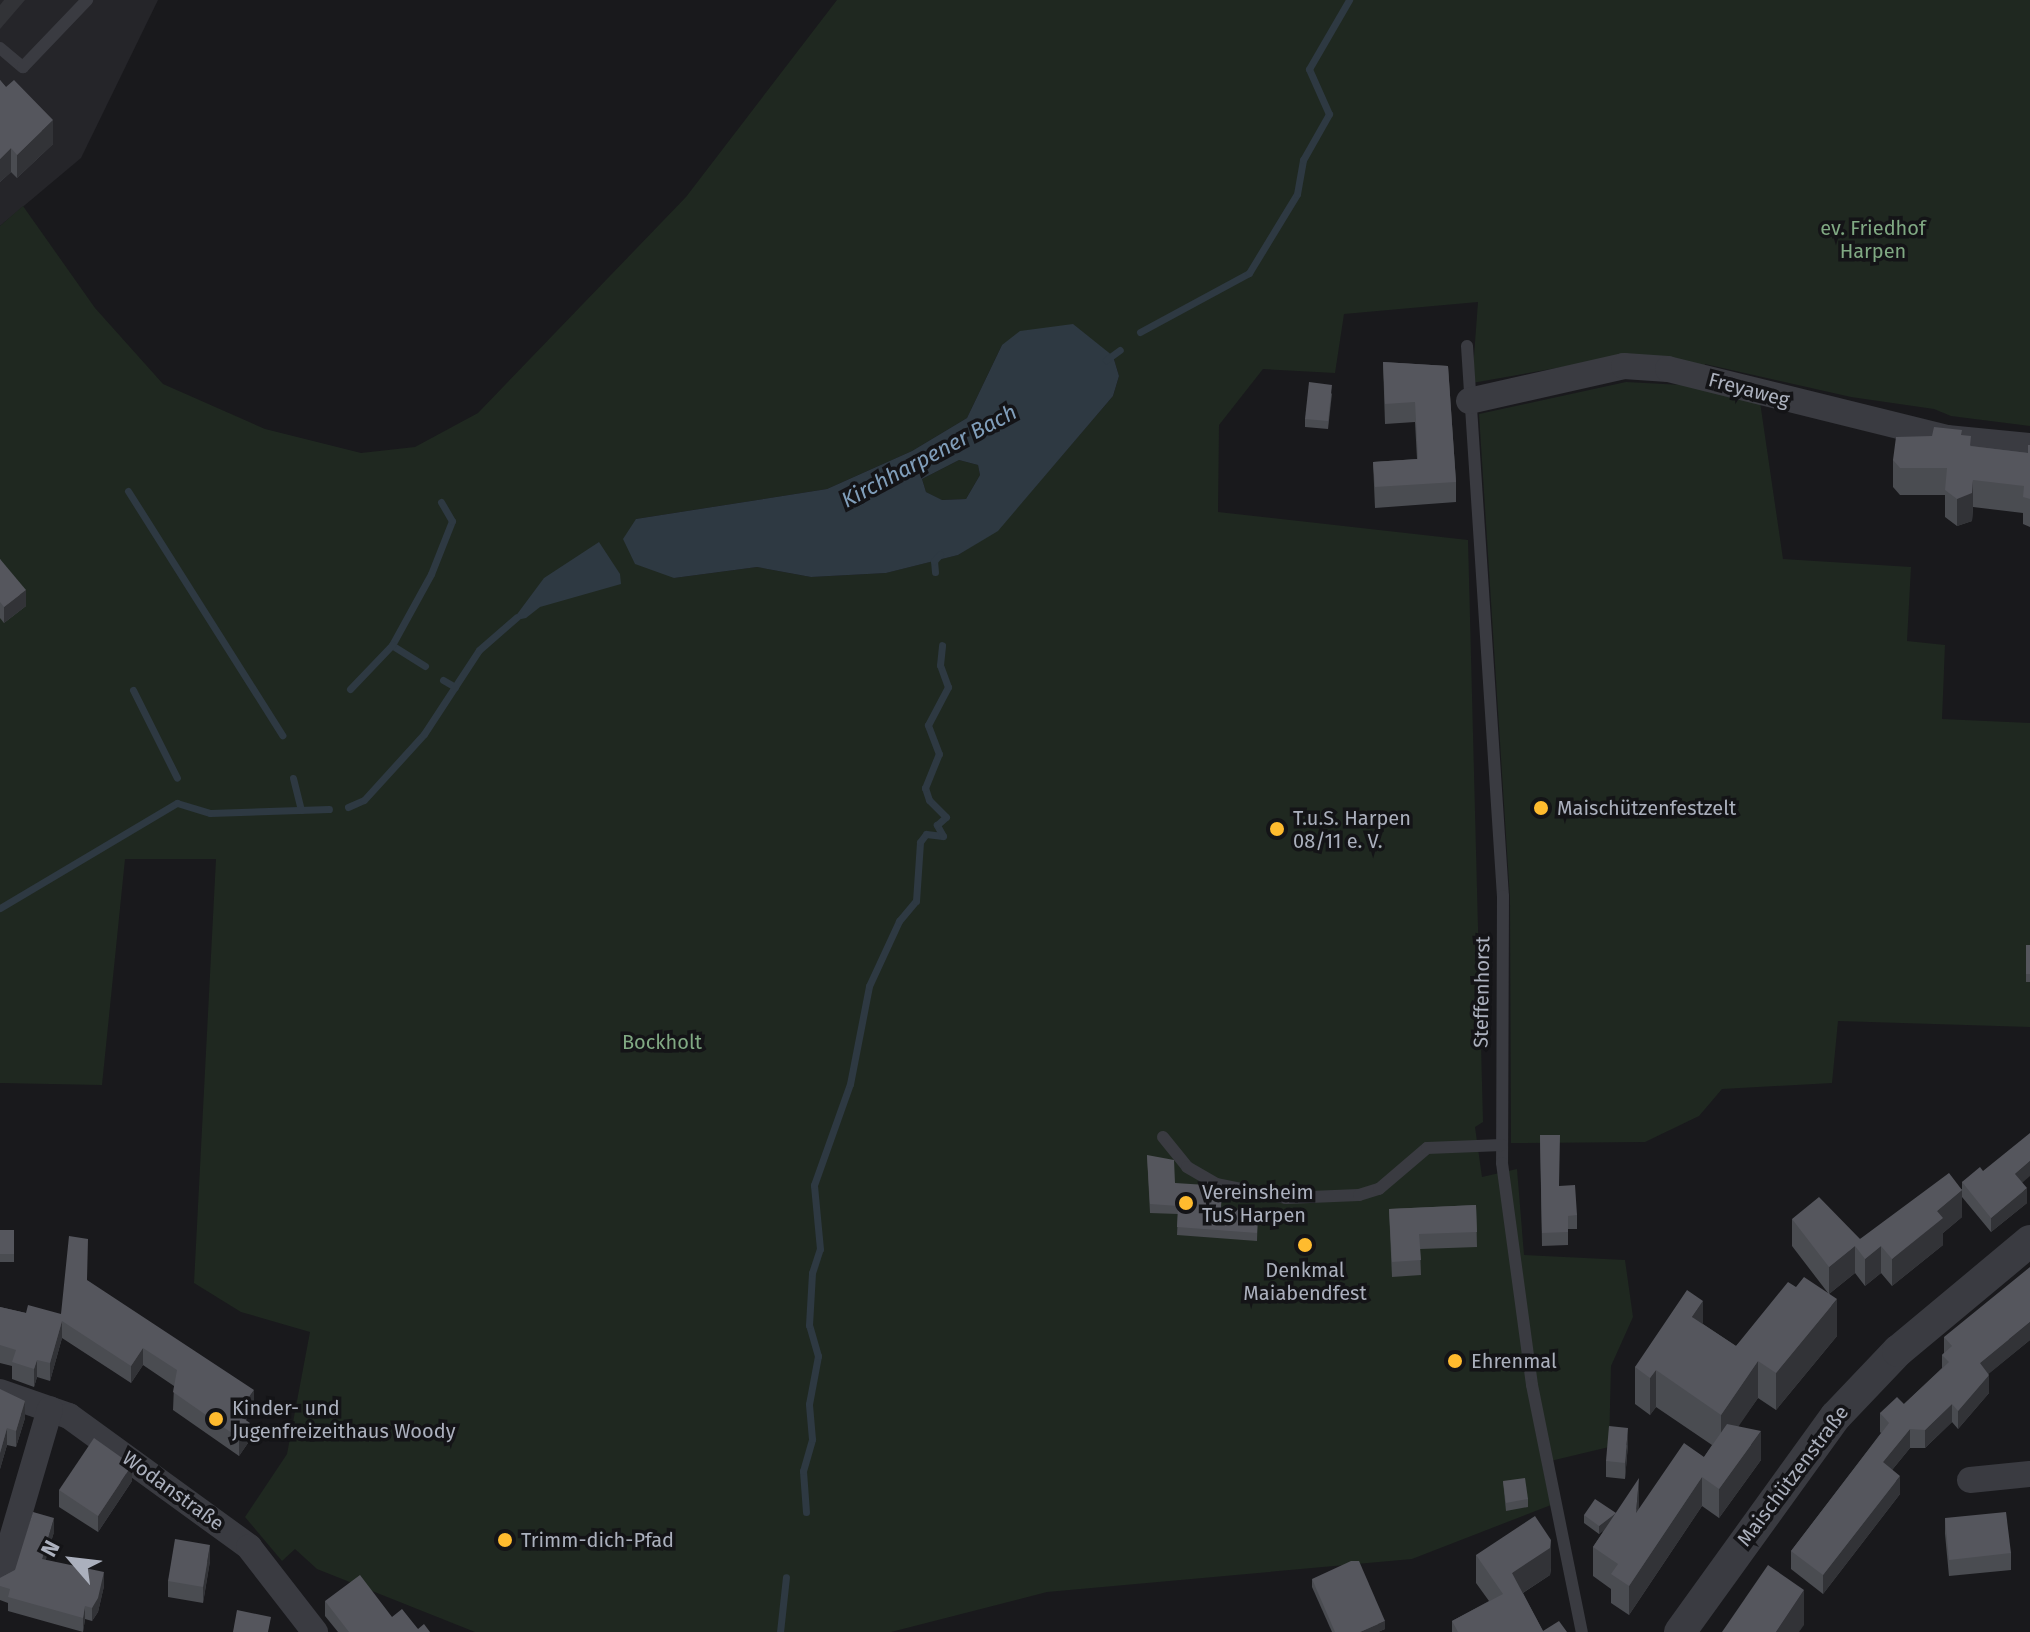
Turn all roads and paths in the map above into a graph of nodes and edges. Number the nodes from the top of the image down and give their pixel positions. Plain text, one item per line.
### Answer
1 (87, 0) edge
2 (0, 48) edge
3 (1467, 346) dead end
4 (1469, 401) junction
5 (2030, 446) edge
6 (1163, 1137) dead end
7 (1502, 1145) junction
8 (2030, 1241) edge
9 (0, 1392) edge
10 (50, 1409) junction
11 (2030, 1474) edge
12 (1970, 1480) dead end
13 (0, 1579) edge
14 (315, 1632) edge
15 (1582, 1632) edge
16 (1680, 1632) edge

1 - 2 lane
3 - 4 lane, Steffenhorst
4 - 5 street, Freyaweg
4 - 7 lane, Steffenhorst
6 - 7 lane
7 - 15 lane, Steffenhorst
8 - 16 street, Maischützenstraße
9 - 10 street, Wodanstraße
10 - 13 street
10 - 14 street, Wodanstraße
11 - 12 street

